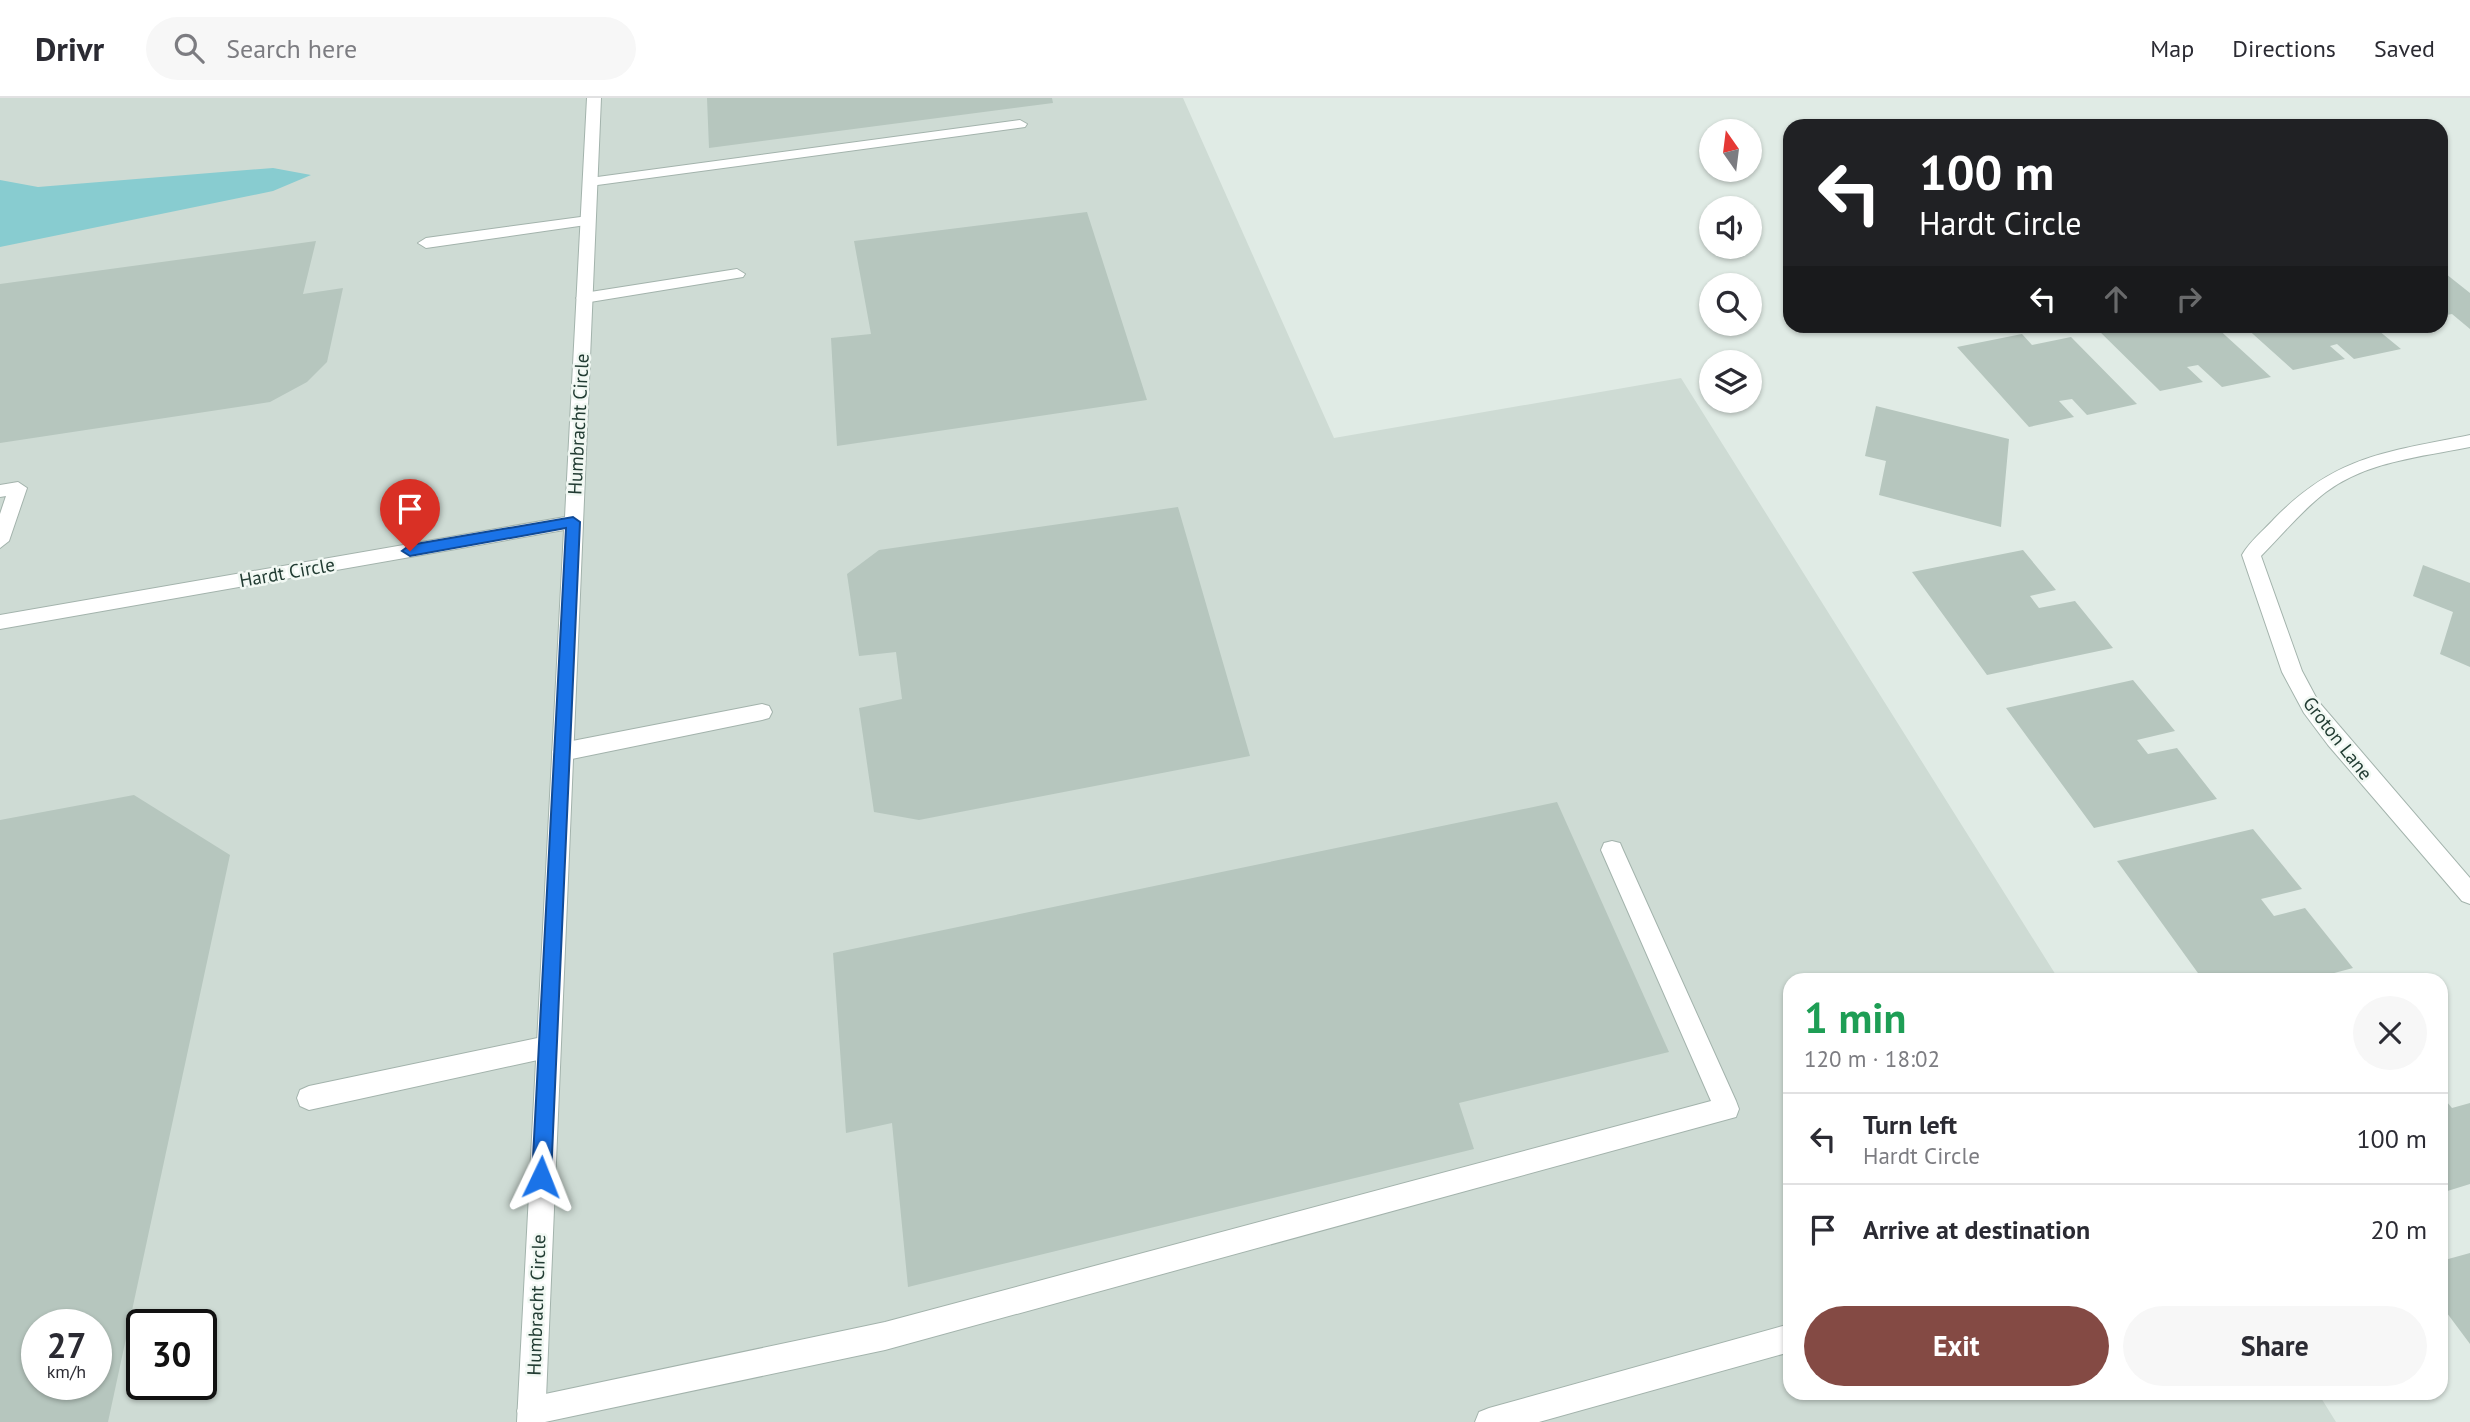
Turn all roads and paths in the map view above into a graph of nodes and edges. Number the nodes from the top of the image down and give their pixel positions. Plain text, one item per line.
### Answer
1 (594, 98) edge
2 (1020, 124) dead end
3 (590, 182) junction
4 (588, 220) junction
5 (426, 243) dead end
6 (737, 274) dead end
7 (584, 298) junction
8 (2470, 441) edge
9 (0, 491) edge
10 (573, 522) junction
11 (0, 541) edge
12 (0, 622) edge
13 (762, 712) dead end
14 (562, 752) junction
15 (1612, 850) dead end
16 (2470, 894) edge
17 (547, 1047) junction
18 (309, 1098) dead end
19 (1783, 1340) edge
20 (531, 1417) edge
21 (1489, 1422) edge

1 - 3 street, Humbracht Circle
2 - 3 street
3 - 4 street, Humbracht Circle
4 - 5 street
4 - 7 street, Humbracht Circle
6 - 7 street
7 - 10 street, Humbracht Circle
8 - 16 street, Groton Lane
9 - 11 street
10 - 12 street, Hardt Circle
10 - 14 street, Humbracht Circle
13 - 14 street
14 - 17 street, Humbracht Circle
15 - 20 street
17 - 18 street
17 - 20 street, Humbracht Circle
19 - 21 street

